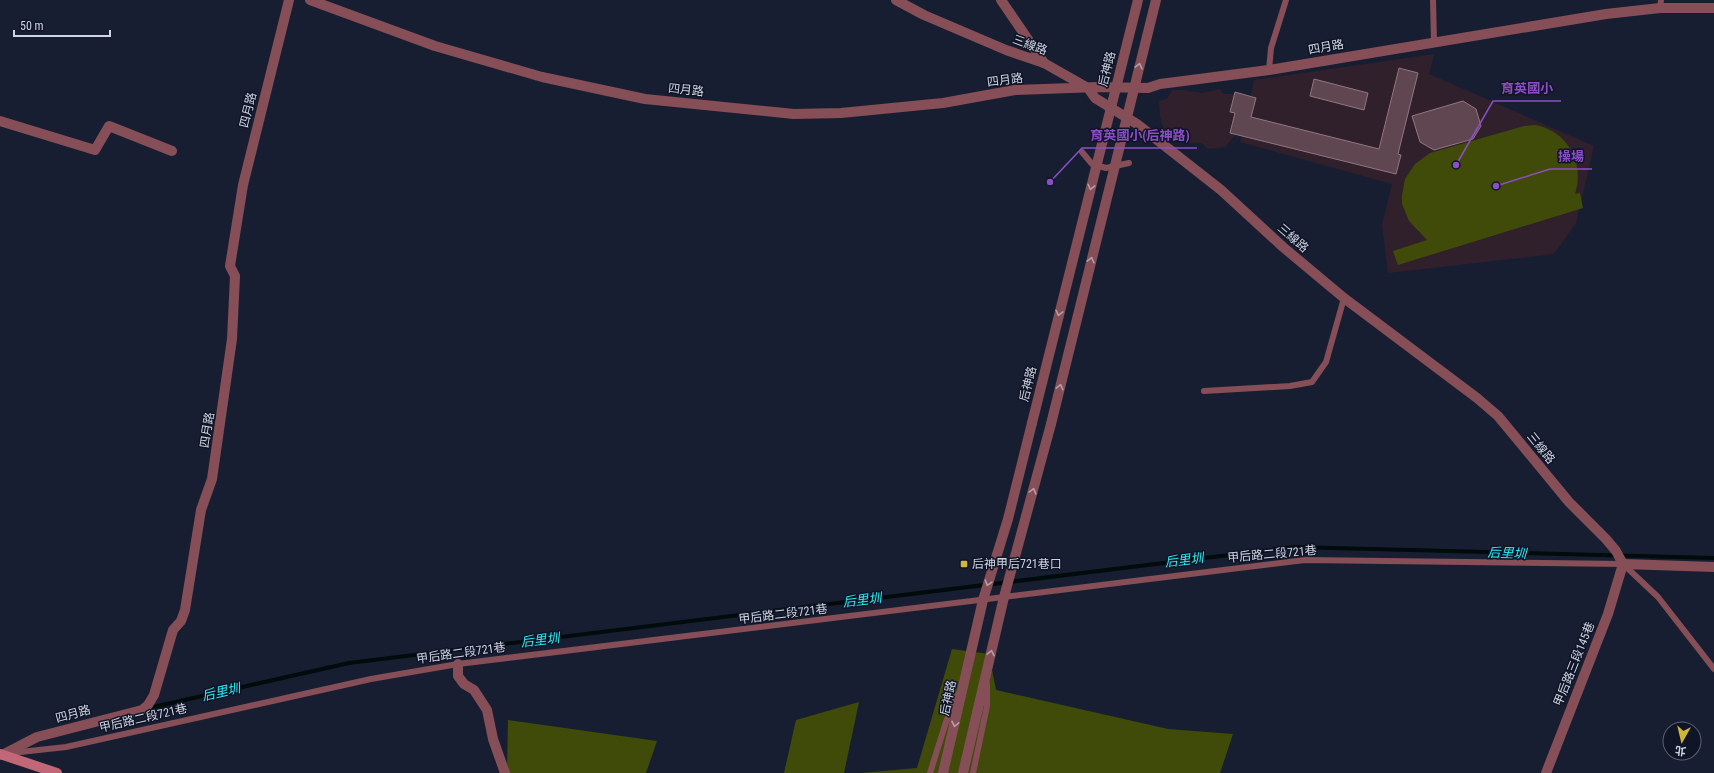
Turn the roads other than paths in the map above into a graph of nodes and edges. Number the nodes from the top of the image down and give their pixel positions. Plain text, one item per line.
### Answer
1 (288, 0) edge
2 (310, 0) edge
3 (896, 0) edge
4 (1001, 0) edge
5 (1138, 0) edge
6 (1156, 0) edge
7 (1286, 0) edge
8 (1433, 0) edge
9 (1661, 4) edge
10 (1714, 8) edge
11 (1434, 42) junction
12 (1044, 63) junction
13 (1269, 70) junction
14 (1088, 88) junction
15 (0, 121) edge
16 (172, 151) dead end
17 (1082, 152) dead end
18 (1129, 163) dead end
19 (1344, 298) junction
20 (1204, 391) dead end
21 (1623, 564) junction
22 (1714, 567) edge
23 (1004, 598) junction
24 (983, 600) junction
25 (458, 664) junction
26 (1714, 669) edge
27 (966, 674) junction
28 (987, 675) junction
29 (0, 755) edge
30 (57, 773) edge
31 (505, 773) edge
32 (930, 773) edge
33 (943, 773) edge
34 (963, 773) edge
35 (973, 773) edge
36 (1546, 773) edge

1 - 29 street, 四月路
2 - 14 street, 四月路
3 - 12 street, 三線路
4 - 12 street
5 -> 24 street, 后神路, bridge
23 -> 6 street, bridge
7 - 13 lane
8 - 11 lane
9 - 10 street, 四月路
9 - 11 street, 四月路
11 - 13 street, 四月路
12 - 14 street, 三線路
13 - 14 street, 四月路
14 - 19 street, 三線路
15 - 16 street
17 - 18 lane
19 - 20 lane
19 - 21 street, 三線路
21 - 22 street
21 - 23 lane, 甲后路二段721巷
21 - 26 lane
21 - 36 street, 甲后路三段145巷
23 - 24 lane, 甲后路二段721巷
28 -> 23 street
24 - 25 lane, 甲后路二段721巷
24 - 27 street, 后神路
25 - 29 lane, 甲后路二段721巷
25 - 31 street
27 - 32 lane
27 -> 33 street, 后神路
28 - 34 street
28 - 35 lane
29 - 30 main road

